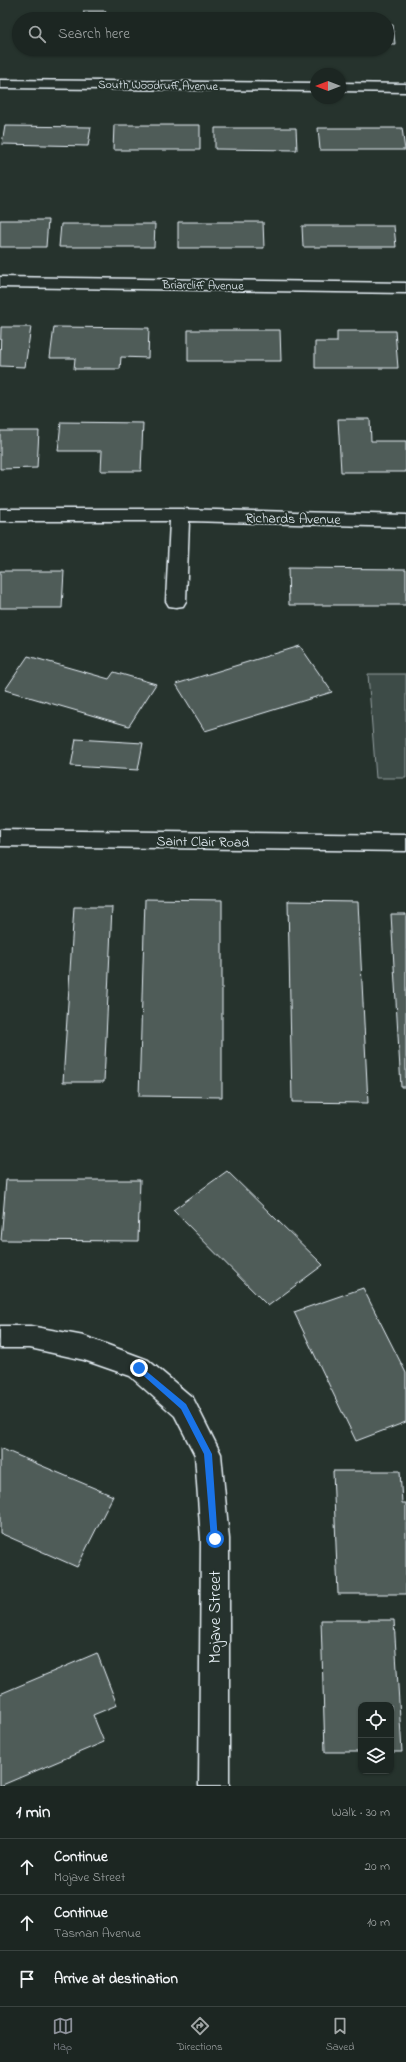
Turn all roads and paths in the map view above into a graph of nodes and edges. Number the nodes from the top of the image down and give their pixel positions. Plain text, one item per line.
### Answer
1 (0, 84) edge
2 (310, 87) edge
3 (346, 87) edge
4 (406, 88) edge
5 (0, 282) edge
6 (406, 288) edge
7 (0, 515) edge
8 (180, 515) junction
9 (406, 521) edge
10 (176, 601) dead end
11 (0, 838) edge
12 (406, 843) edge
13 (0, 1337) edge
14 (214, 1786) edge

1 - 2 street, South Woodruff Avenue
3 - 4 street
5 - 6 street, Briarcliff Avenue
7 - 8 street, Richards Avenue
8 - 9 street, Richards Avenue
8 - 10 street
11 - 12 street, Saint Clair Road
13 - 14 street, Mojave Street

